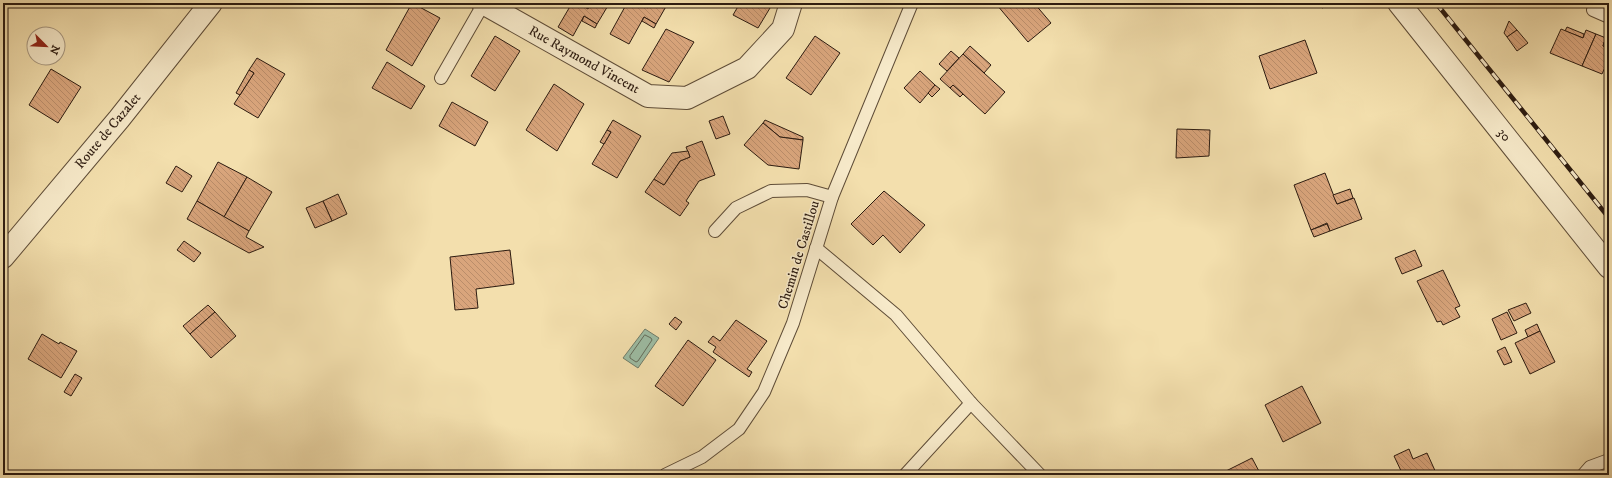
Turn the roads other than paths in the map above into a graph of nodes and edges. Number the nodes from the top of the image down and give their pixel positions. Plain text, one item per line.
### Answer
1 (211, 3) edge
2 (484, 3) edge
3 (791, 3) edge
4 (912, 3) edge
5 (1399, 3) edge
6 (1596, 3) edge
7 (1609, 17) edge
8 (441, 78) dead end
9 (832, 198) junction
10 (715, 231) dead end
11 (816, 248) junction
12 (3, 257) edge
13 (1609, 267) edge
14 (971, 403) junction
15 (1609, 460) edge
16 (665, 475) edge
17 (905, 475) edge
18 (1040, 475) edge
19 (1583, 475) edge

1 - 12 street, Route de Cazalet
2 - 3 street, Rue Raymond Vincent
2 - 8 lane
4 - 9 lane, Chemin de Castillou
5 - 13 street, 30
6 - 7 lane
9 - 10 lane
9 - 11 lane, Chemin de Castillou
11 - 14 lane
11 - 16 lane, Chemin de Castillou
14 - 17 lane
14 - 18 lane
15 - 19 lane

